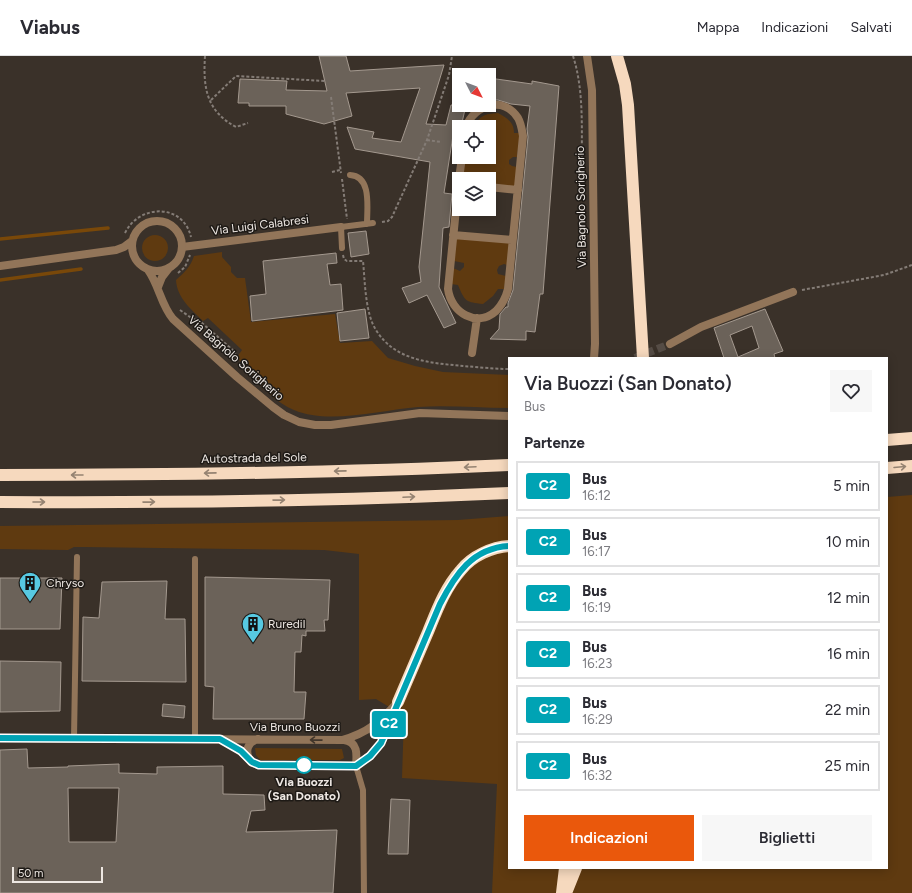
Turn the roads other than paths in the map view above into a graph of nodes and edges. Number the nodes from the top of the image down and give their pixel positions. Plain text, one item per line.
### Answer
1 (587, 56) edge
2 (617, 56) edge
3 (470, 120) edge
4 (350, 175) dead end
5 (496, 188) edge
6 (518, 190) junction
7 (455, 216) edge
8 (344, 227) junction
9 (453, 235) junction
10 (512, 240) junction
11 (132, 241) junction
12 (182, 247) junction
13 (342, 248) road end
14 (116, 250) junction
15 (134, 258) junction
16 (0, 266) edge
17 (169, 268) junction
18 (148, 270) junction
19 (158, 287) junction
20 (793, 292) road end
21 (478, 318) junction
22 (670, 344) tunnel mouth
23 (472, 352) dead end
24 (594, 357) edge
25 (643, 357) edge
26 (508, 416) edge
27 (912, 438) edge
28 (888, 440) edge
29 (508, 465) edge
30 (912, 466) edge
31 (888, 468) edge
32 (0, 475) edge
33 (508, 493) edge
34 (0, 502) edge
35 (508, 546) edge
36 (77, 557) dead end
37 (195, 559) dead end
38 (398, 702) junction
39 (0, 738) edge
40 (74, 738) junction
41 (195, 739) junction
42 (220, 739) junction
43 (258, 739) junction
44 (342, 740) junction
45 (249, 759) junction
46 (356, 766) junction
47 (565, 869) edge
48 (571, 869) edge
49 (576, 869) edge
50 (364, 893) edge
51 (564, 893) edge

1 - 24 street, Via Bagnolo Sorigherio
2 - 25 highway
3 - 6 street
4 - 8 lane
5 - 6 street
6 - 10 street
7 - 9 street
8 - 12 street, Via Luigi Calabresi
8 - 13 lane
9 - 10 street
9 - 21 street
10 - 21 street
11 - 12 street
11 - 14 street
11 - 15 street
12 - 17 street
14 - 15 street
14 - 16 street
15 - 18 street
17 - 18 street
17 - 19 street
18 - 19 street, Via Bagnolo Sorigherio
19 - 26 street, Via Bagnolo Sorigherio
20 - 22 street
21 - 23 street
27 - 28 highway
29 -> 32 highway, Autostrada del Sole
31 -> 30 highway
34 -> 33 highway
35 - 38 highway
36 - 40 lane
37 - 41 lane
38 - 44 street, Via Bruno Buozzi
38 - 46 street
39 - 40 street, Via Bruno Buozzi
40 - 41 street, Via Bruno Buozzi
41 - 42 street, Via Bruno Buozzi
42 - 43 street, Via Bruno Buozzi
42 - 45 street, Via Bruno Buozzi
44 -> 43 street, Via Bruno Buozzi
43 - 45 street
44 - 46 street
45 - 46 street, Via Bruno Buozzi
46 - 50 lane
47 - 51 highway
48 - 51 highway
49 - 51 highway

